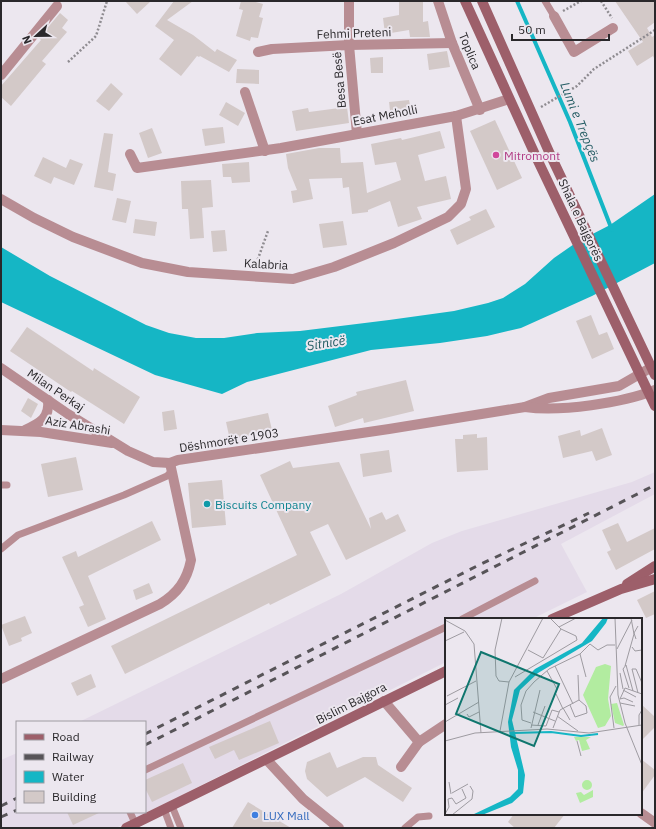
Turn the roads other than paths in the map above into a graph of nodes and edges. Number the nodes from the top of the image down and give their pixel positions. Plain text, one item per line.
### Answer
1 (349, 1) edge
2 (438, 1) edge
3 (465, 1) edge
4 (482, 1) edge
5 (545, 1) edge
6 (57, 6) dead end
7 (554, 16) joint
8 (613, 28) dead end
9 (452, 43) junction
10 (349, 45) junction
11 (258, 52) dead end
12 (1, 75) edge
13 (245, 92) dead end
14 (509, 99) junction
15 (480, 110) junction
16 (456, 116) junction
17 (356, 134) junction
18 (265, 151) junction
19 (130, 154) dead end
20 (1, 199) edge
21 (1, 368) edge
22 (654, 369) edge
23 (640, 374) junction
24 (652, 391) edge
25 (48, 400) junction
26 (655, 406) edge
27 (525, 407) junction
28 (1, 430) edge
29 (25, 430) junction
30 (118, 444) junction
31 (171, 467) junction
32 (1, 549) edge
33 (655, 566) edge
34 (655, 579) edge
35 (536, 581) dead end
36 (621, 589) junction
37 (464, 618) edge
38 (554, 618) edge
39 (445, 627) edge
40 (445, 671) edge
41 (1, 679) edge
42 (384, 701) junction
43 (445, 725) edge
44 (419, 742) junction
45 (267, 760) junction
46 (401, 768) dead end
47 (146, 770) edge
48 (168, 807) junction
49 (130, 813) edge
50 (642, 814) edge
51 (429, 816) dead end
52 (135, 823) junction
53 (655, 824) edge
54 (126, 828) edge
55 (170, 828) edge
56 (181, 828) edge
57 (339, 828) edge
58 (405, 828) edge

1 - 10 street, Besa Besë
2 - 9 street, Toplica
3 - 14 main road, Shala e Bajgorës
4 - 22 main road, Shala e Bajgorës
5 - 7 lane
6 - 12 street
7 - 8 street
9 - 10 street, Fehmi Preteni
9 - 15 street, Toplica
10 - 11 street, Fehmi Preteni
10 - 17 street, Besa Besë
13 - 18 street
14 - 15 street, Esat Meholli
14 - 23 main road, Shala e Bajgorës
15 - 16 street, Esat Meholli
16 - 17 street, Esat Meholli
16 - 20 street, Kalabria
17 - 18 street, Esat Meholli
18 - 19 street, Esat Meholli
21 - 25 street, Milan Perkaj
22 - 23 street, Dëshmorët e 1903
23 - 24 main road, Shala e Bajgorës
23 - 27 street, Dëshmorët e 1903
24 - 26 main road, Shala e Bajgorës
24 - 27 street, Dëshmorët e 1903
25 - 29 street, Aziz Abrashi
25 - 30 street, Milan Perkaj
27 - 31 street, Dëshmorët e 1903
28 - 29 street, Aziz Abrashi
29 - 30 street, Aziz Abrashi
30 - 31 street, Aziz Abrashi
31 - 32 lane
31 - 41 street, Dëshmorët e 1903
33 - 36 main road
34 - 36 main road
35 - 37 lane
36 - 38 main road
39 - 47 lane
40 - 42 main road, Bislim Bajgora
42 - 44 street
42 - 45 main road, Bislim Bajgora
43 - 44 street
44 - 46 street
45 - 48 main road, Bislim Bajgora
45 - 57 street
48 - 52 main road, Bislim Bajgora
48 - 55 lane
48 - 56 lane
49 - 52 lane
50 - 53 street
51 - 58 lane
52 - 54 main road, Bislim Bajgora

